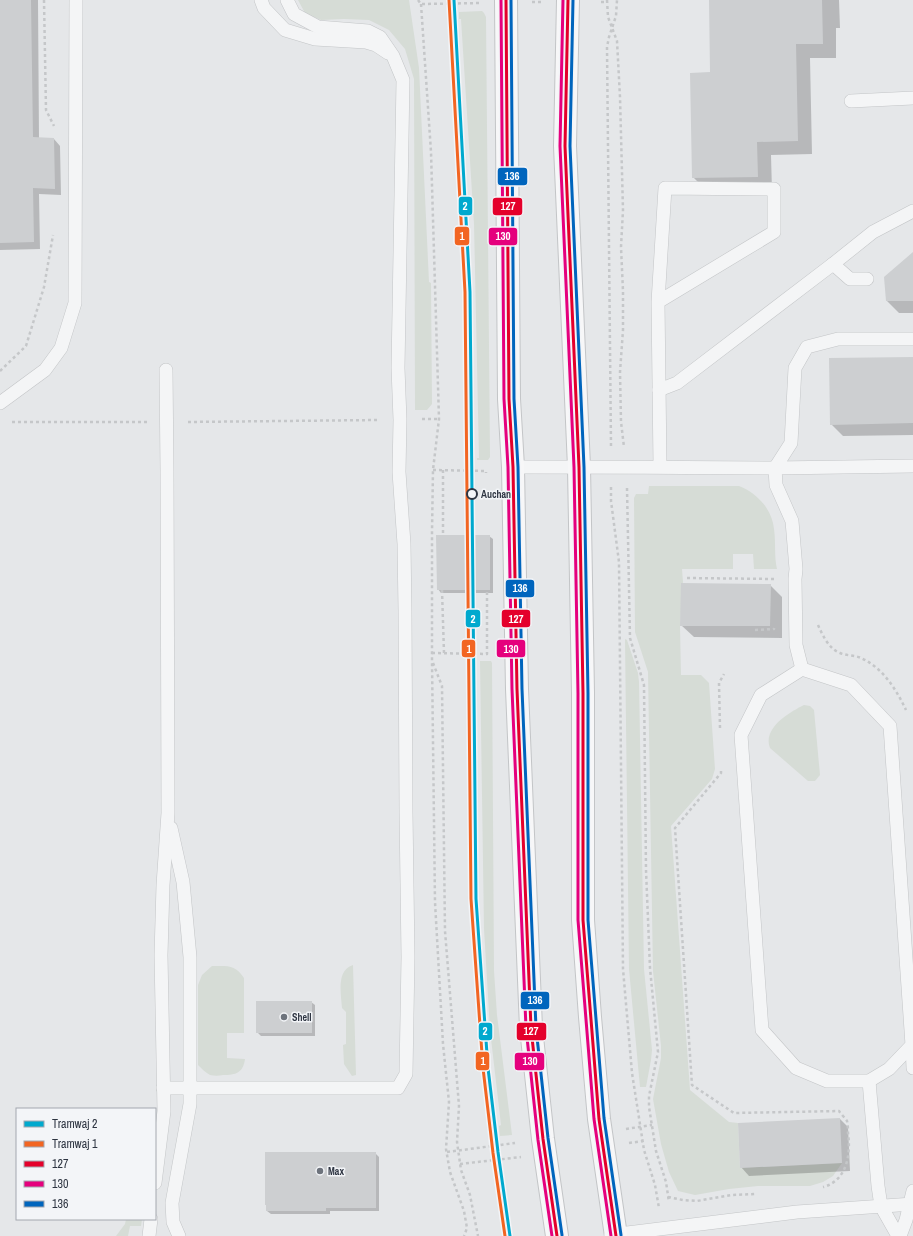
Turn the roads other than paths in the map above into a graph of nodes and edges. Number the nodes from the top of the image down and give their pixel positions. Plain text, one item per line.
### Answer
1 (76, 0) edge
2 (261, 0) edge
3 (287, 0) edge
4 (568, 0) edge
5 (496, 1) edge
6 (393, 56) junction
7 (913, 98) edge
8 (851, 101) dead end
9 (913, 212) edge
10 (833, 264) junction
11 (868, 279) dead end
12 (658, 302) junction
13 (913, 340) edge
14 (166, 370) dead end
15 (658, 390) junction
16 (0, 403) edge
17 (660, 466) junction
18 (913, 466) edge
19 (513, 467) junction
20 (579, 467) junction
21 (775, 468) junction
22 (802, 669) junction
23 (168, 812) junction
24 (912, 1045) junction
25 (913, 1068) edge
26 (869, 1081) junction
27 (163, 1088) junction
28 (190, 1089) junction
29 (156, 1175) edge
30 (913, 1191) edge
31 (912, 1204) edge
32 (882, 1206) junction
33 (151, 1220) edge
34 (149, 1236) edge
35 (179, 1236) edge
36 (557, 1236) edge
37 (612, 1236) edge
38 (899, 1236) edge

1 - 16 lane
2 - 6 lane
3 - 6 lane
4 - 20 main road
5 - 19 main road
6 - 28 lane
7 - 8 lane
9 - 10 lane
10 - 11 lane
10 - 15 lane
12 - 12 lane
12 - 15 lane
13 - 21 lane
14 - 23 lane
15 - 17 lane
17 - 20 lane
17 - 21 lane
18 - 21 lane
19 - 20 lane
19 - 36 main road
20 - 37 main road
21 - 22 lane
22 - 24 lane
22 - 26 lane
23 - 27 lane
23 - 28 lane
24 - 25 lane
24 - 26 lane
26 - 32 lane
27 - 28 lane
27 - 29 lane
28 - 35 lane
30 - 31 lane
31 - 32 lane
31 - 38 lane
32 - 37 lane
32 - 38 lane
33 - 34 lane

